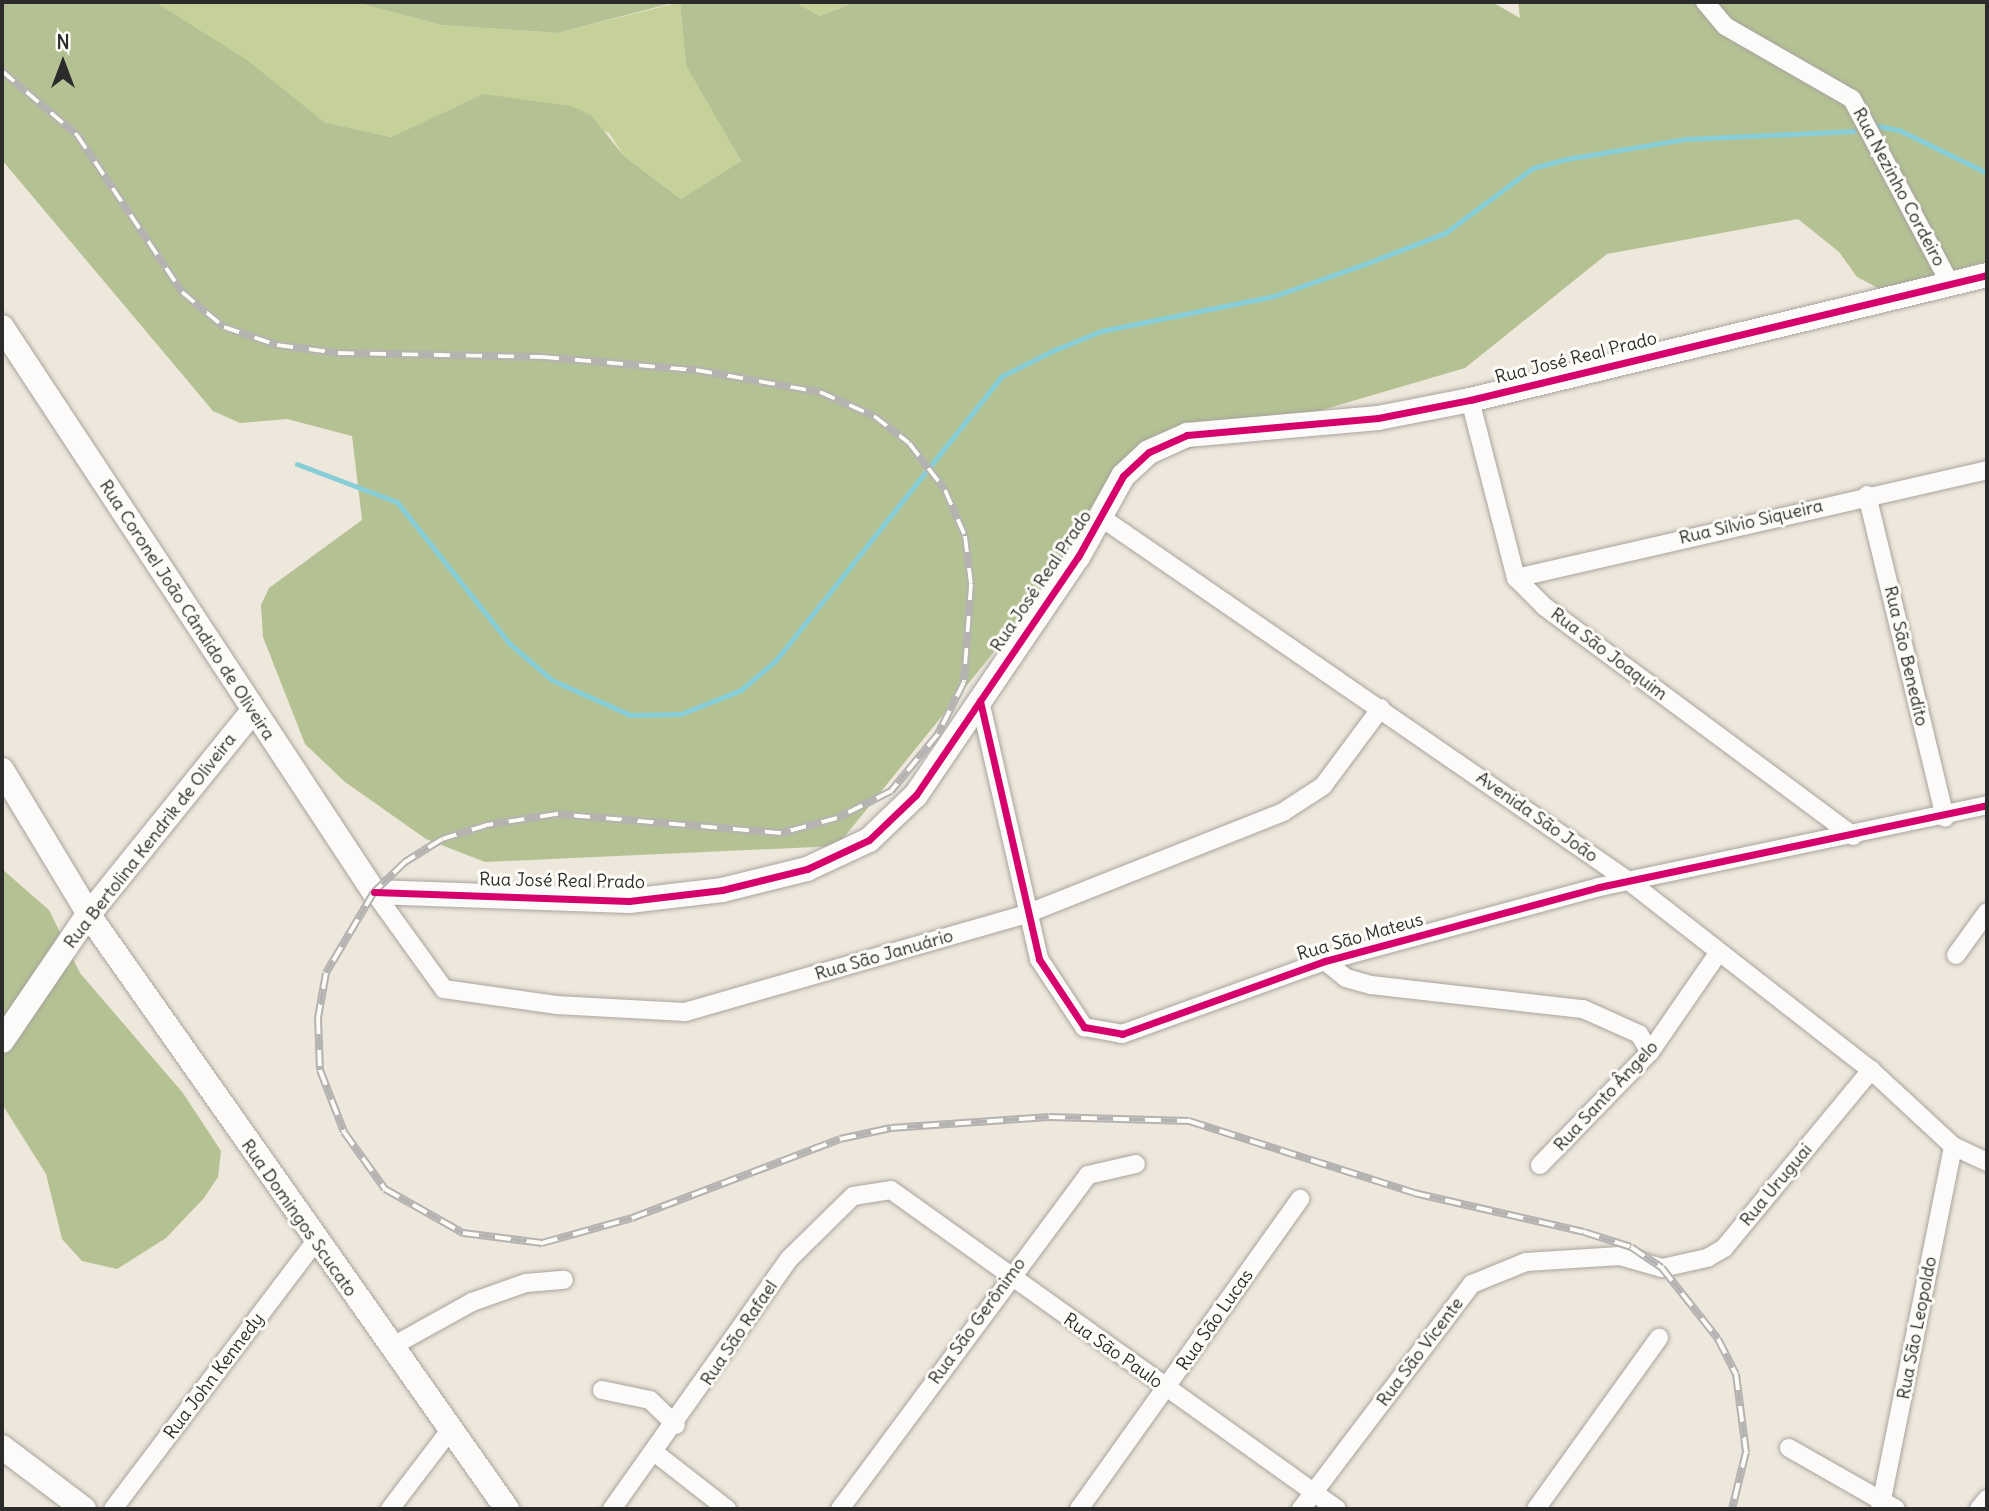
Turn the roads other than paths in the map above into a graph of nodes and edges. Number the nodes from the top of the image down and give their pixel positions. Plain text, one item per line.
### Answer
1 (1704, 2) edge
2 (1987, 275) edge
3 (1951, 285) junction
4 (2, 327) edge
5 (1470, 400) junction
6 (1987, 470) edge
7 (1867, 495) junction
8 (1102, 518) junction
9 (1516, 578) junction
10 (980, 701) junction
11 (1381, 708) junction
12 (253, 711) junction
13 (2, 769) edge
14 (2, 797) edge
15 (1984, 808) edge
16 (1945, 818) junction
17 (1853, 836) junction
18 (1630, 882) junction
19 (374, 892) junction
20 (1987, 912) edge
21 (1026, 914) junction
22 (90, 918) junction
23 (1717, 955) junction
24 (1956, 955) dead end
25 (1325, 961) junction
26 (2, 1041) edge
27 (1650, 1052) junction
28 (1871, 1070) junction
29 (1952, 1146) junction
30 (1987, 1162) edge
31 (1136, 1164) dead end
32 (1540, 1165) dead end
33 (891, 1190) joint
34 (1300, 1199) dead end
35 (315, 1242) junction
36 (1662, 1268) joint
37 (1008, 1278) junction
38 (564, 1280) dead end
39 (1659, 1338) dead end
40 (391, 1346) junction
41 (1166, 1388) junction
42 (602, 1390) dead end
43 (676, 1425) junction
44 (451, 1429) junction
45 (2, 1447) edge
46 (1789, 1448) dead end
47 (654, 1452) junction
48 (1314, 1491) junction
49 (1987, 1499) edge
50 (1886, 1506) edge
51 (84, 1509) edge
52 (113, 1509) edge
53 (390, 1509) edge
54 (508, 1509) edge
55 (612, 1509) edge
56 (727, 1509) edge
57 (840, 1509) edge
58 (1079, 1509) edge
59 (1301, 1509) edge
60 (1337, 1509) edge
61 (1536, 1509) edge
62 (1979, 1509) edge

1 - 3 street, Rua Nezinho Cordeiro
2 - 3 street, Rua José Real Prado
3 - 5 street, Rua José Real Prado
4 - 12 street, Rua Coronel João Cândido de Oliveira
5 - 8 street, Rua José Real Prado
5 - 9 street
6 - 7 street, Rua Sílvio Siqueira
7 - 9 street, Rua Sílvio Siqueira
7 - 16 street, Rua São Benedito
8 - 10 street, Rua José Real Prado
8 - 11 street, Avenida São João
9 - 17 street, Rua São Joaquim
10 - 19 street, Rua José Real Prado
10 - 21 street, Rua São Mateus
11 - 18 street, Avenida São João
11 - 21 street, Rua São Januário
12 - 19 street, Rua Coronel João Cândido de Oliveira
12 - 22 street, Rua Bertolina Kendrik de Oliveira
13 - 22 street, Rua Domingos Scucato
14 - 22 street, Rua Domingos Scucato
15 - 16 street, Rua São Mateus
16 - 17 street, Rua São Mateus
17 - 18 street, Rua São Mateus
18 - 23 street, Avenida São João
18 - 25 street, Rua São Mateus
19 - 21 street, Rua São Januário
20 - 24 street
21 - 25 street, Rua São Mateus
22 - 26 street, Rua Bertolina Kendrik de Oliveira
22 - 35 street, Rua Domingos Scucato
23 - 27 street, Rua Santo Ângelo
23 - 28 street, Avenida São João
25 - 27 street
27 - 32 street, Rua Santo Ângelo
28 - 29 street, Avenida São João
28 - 36 street, Rua Uruguai
29 - 30 street, Avenida São João
29 - 50 street, Rua São Leopoldo
31 - 37 street, Rua São Gerônimo
33 - 37 street, Rua São Paulo
33 - 43 street, Rua São Rafael
34 - 41 street, Rua São Lucas
35 - 40 street, Rua Domingos Scucato
35 - 52 street, Rua John Kennedy
36 - 48 street, Rua São Vicente
37 - 41 street, Rua São Paulo
37 - 57 street, Rua São Gerônimo
38 - 40 street
39 - 61 street
40 - 44 street, Rua Domingos Scucato
41 - 48 street, Rua São Paulo
41 - 58 street, Rua São Lucas
42 - 43 street
43 - 47 street, Rua São Rafael
44 - 53 street
44 - 54 street, Rua Domingos Scucato
45 - 51 street
46 - 50 street
47 - 55 street, Rua São Rafael
47 - 56 street
48 - 59 street, Rua São Vicente
48 - 60 street, Rua São Paulo
49 - 62 street

